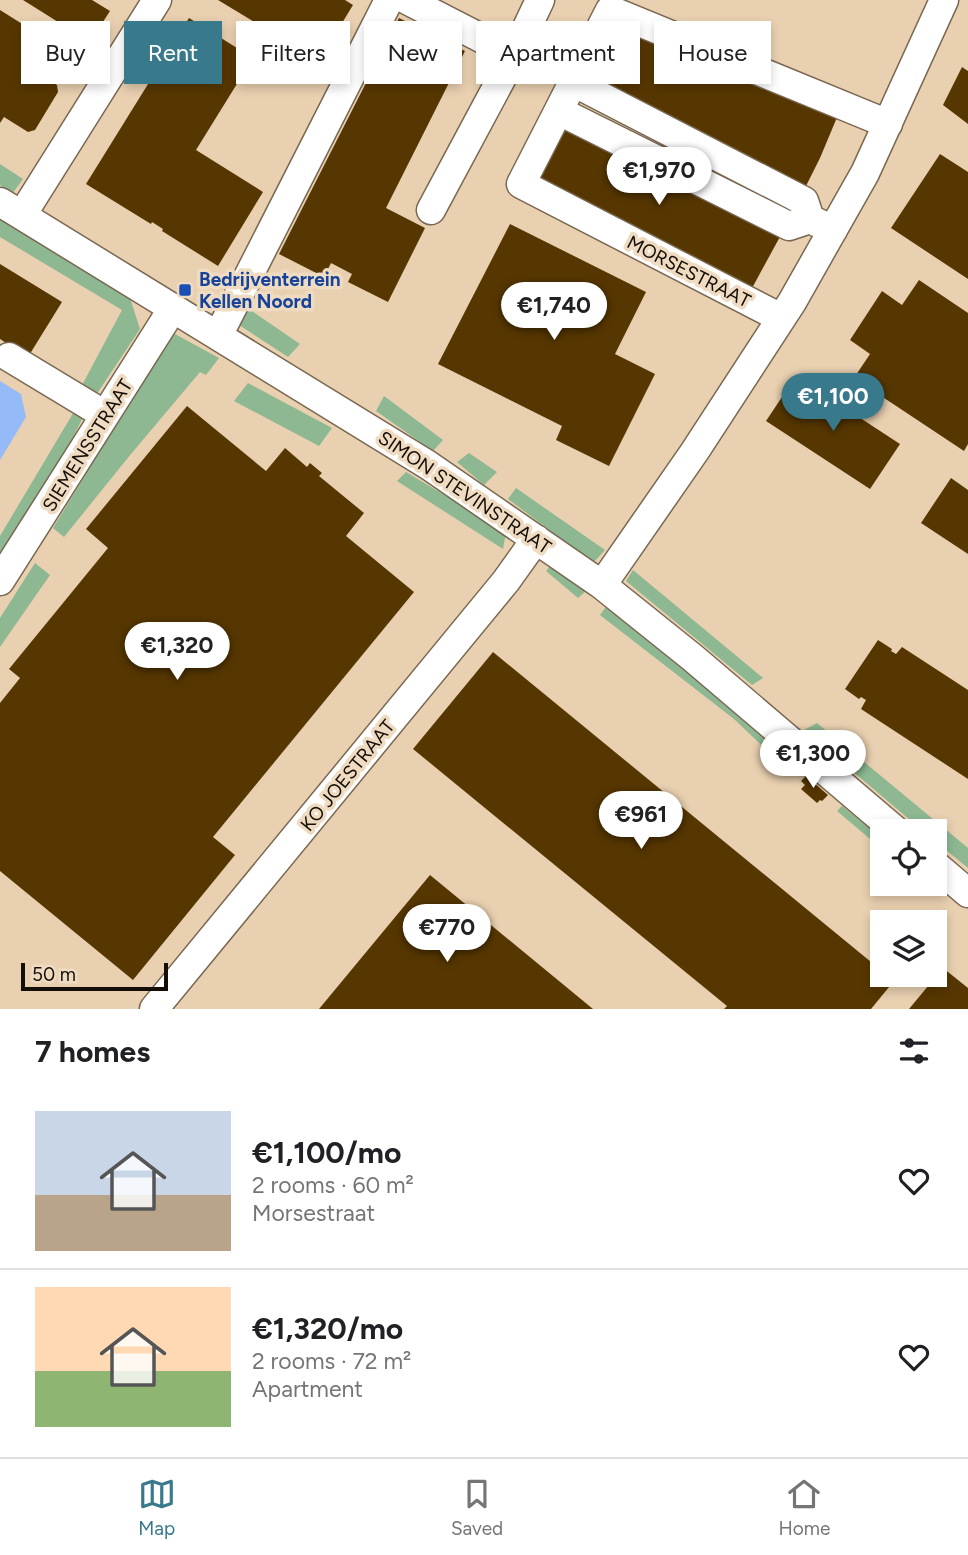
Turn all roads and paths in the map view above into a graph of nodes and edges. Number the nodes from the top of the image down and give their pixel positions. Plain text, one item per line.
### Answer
1 (157, 0) edge
2 (389, 0) edge
3 (407, 0) edge
4 (540, 0) edge
5 (944, 0) edge
6 (530, 21) edge
7 (604, 21) edge
8 (637, 21) edge
9 (640, 22) edge
10 (476, 35) edge
11 (498, 84) edge
12 (572, 84) edge
13 (577, 84) edge
14 (559, 111) junction
15 (888, 124) junction
16 (11, 208) edge
17 (431, 210) dead end
18 (821, 224) junction
19 (173, 308) junction
20 (781, 318) junction
21 (218, 336) junction
22 (9, 357) dead end
23 (105, 415) junction
24 (536, 538) junction
25 (0, 581) edge
26 (602, 584) junction
27 (882, 819) edge
28 (947, 875) edge
29 (968, 892) edge
30 (155, 1009) edge

1 - 16 street
2 - 21 street
3 - 10 street
4 - 6 street
5 - 15 street
7 - 8 street, MORSESTRAAT
9 - 15 street, MORSESTRAAT
11 - 17 street
12 - 14 street, MORSESTRAAT
13 - 18 street
14 - 18 street
14 - 20 street, MORSESTRAAT
15 - 18 street
16 - 19 street, SIMON STEVINSTRAAT
18 - 20 street
19 - 21 street, SIMON STEVINSTRAAT
19 - 23 street, SIEMENSSTRAAT
20 - 26 street
21 - 24 street, SIMON STEVINSTRAAT
22 - 23 street
23 - 25 street, SIEMENSSTRAAT
24 - 26 street, SIMON STEVINSTRAAT
24 - 30 street, KO JOESTRAAT
26 - 27 street, SIMON STEVINSTRAAT
28 - 29 street

